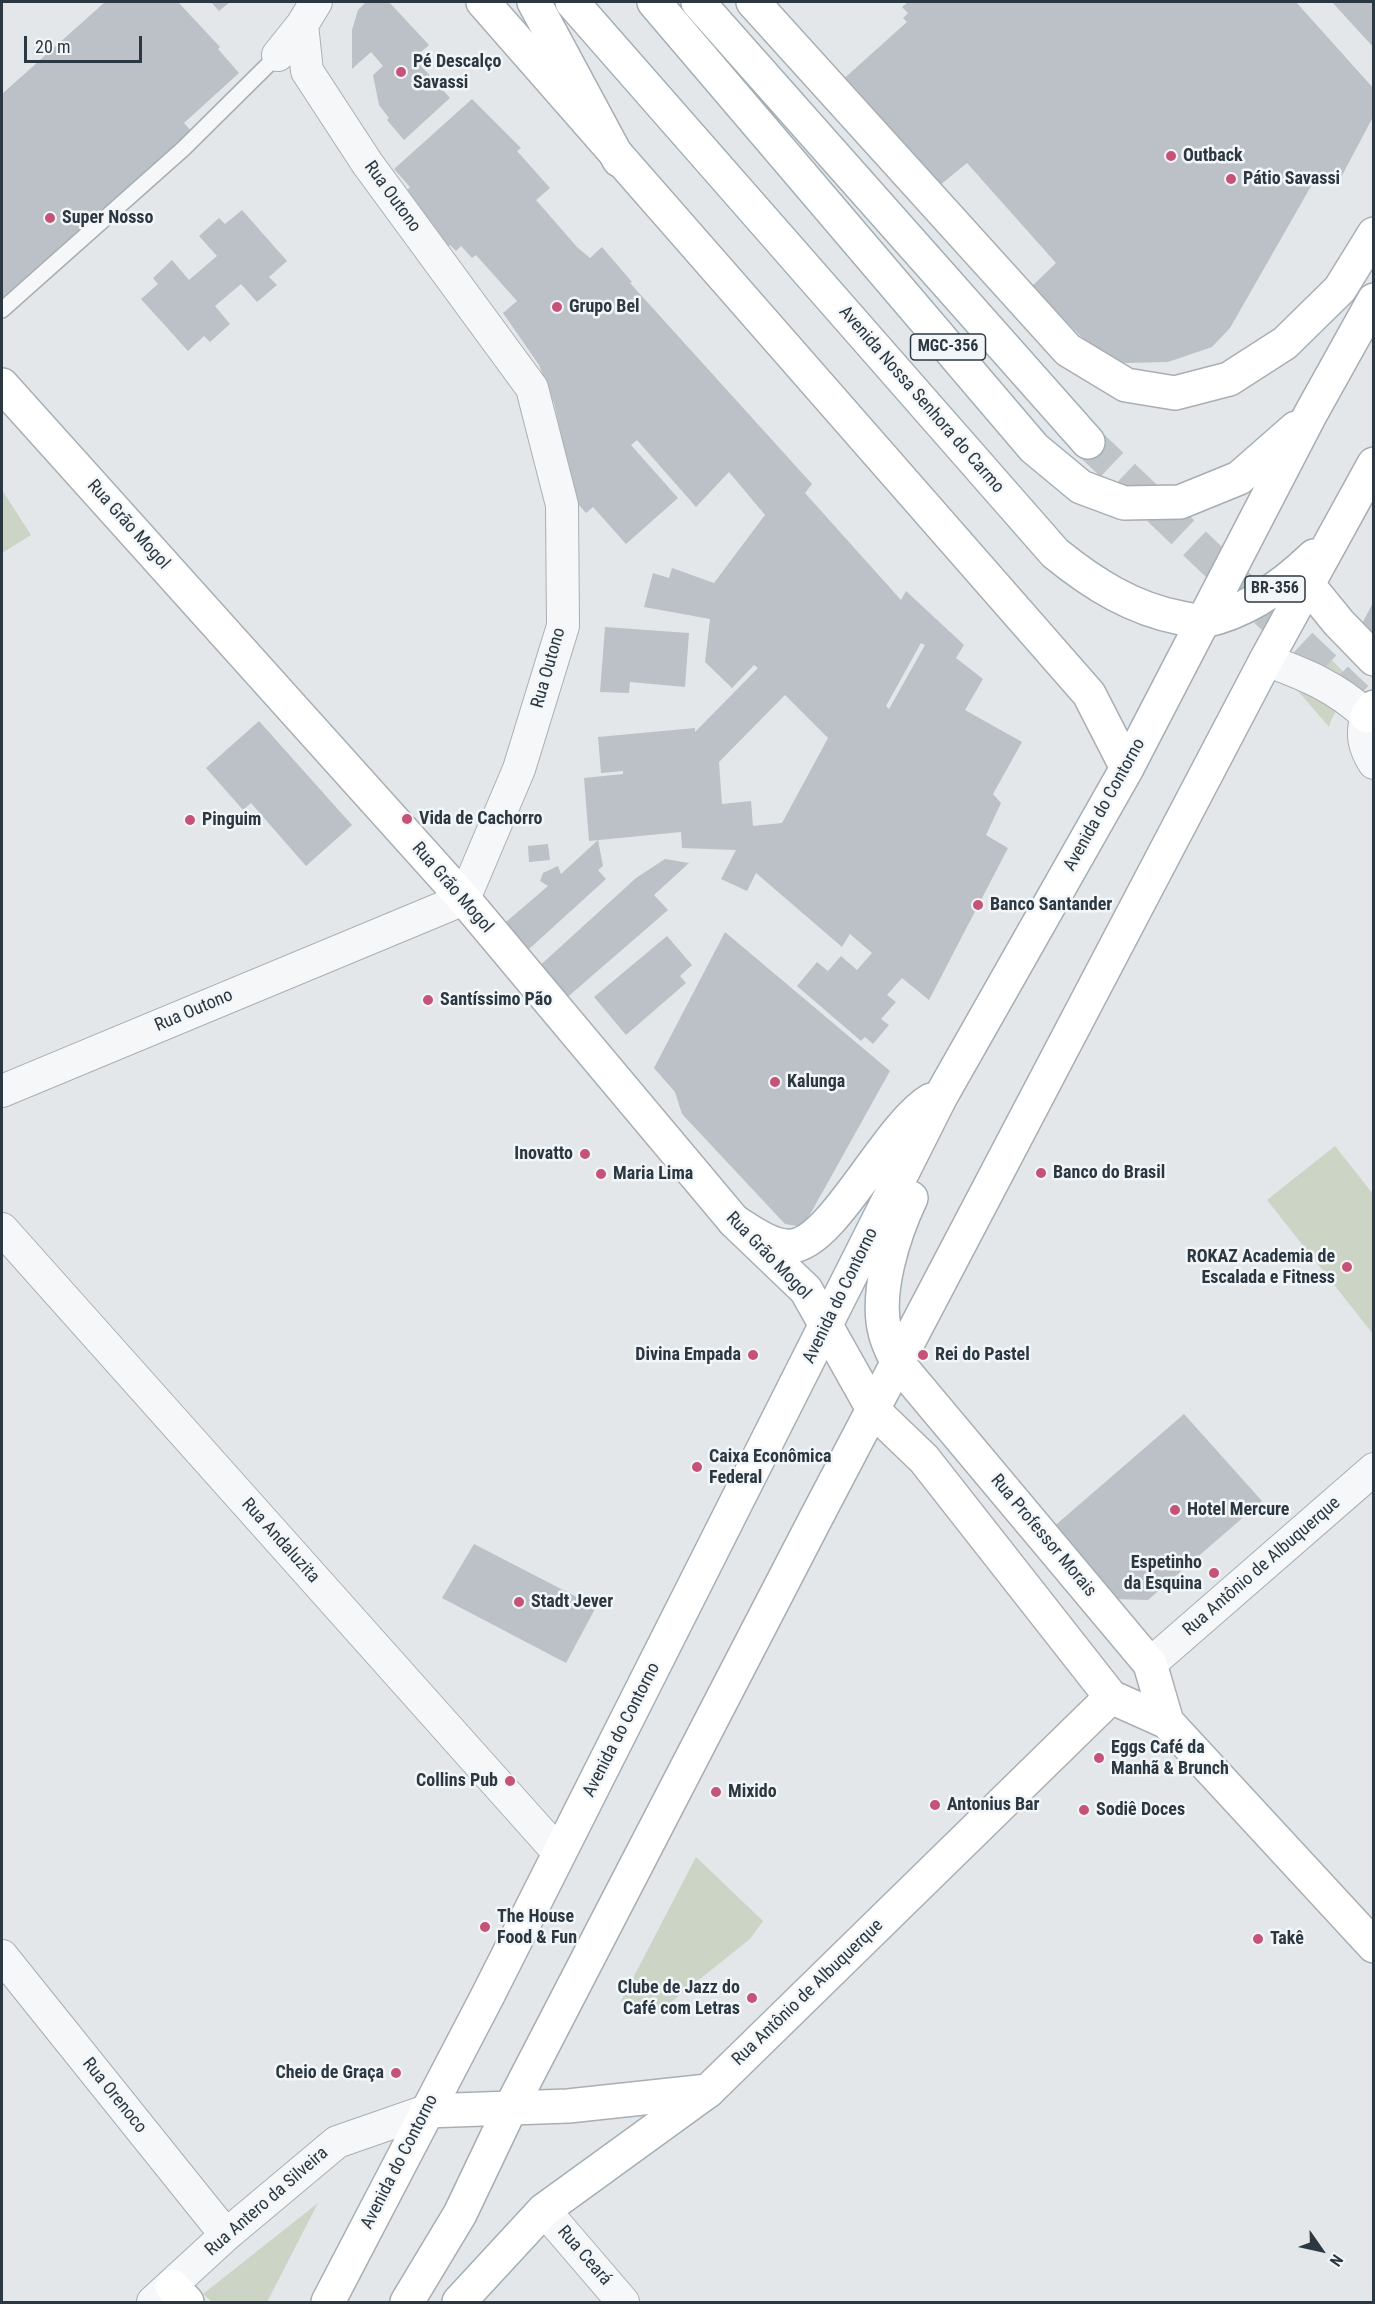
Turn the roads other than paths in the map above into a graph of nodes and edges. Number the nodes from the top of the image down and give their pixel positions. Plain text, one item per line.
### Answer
1 (483, 2) edge
2 (534, 2) edge
3 (572, 2) edge
4 (654, 2) edge
5 (698, 2) edge
6 (753, 2) edge
7 (309, 13) edge
8 (278, 55) joint
9 (619, 160) junction
10 (1374, 234) edge
11 (1374, 300) edge
12 (2, 310) edge
13 (2, 384) edge
14 (1310, 415) junction
15 (1088, 442) tunnel mouth
16 (1374, 464) edge
17 (1335, 536) junction
18 (1308, 585) junction
19 (1202, 622) junction
20 (1374, 659) edge
21 (1266, 660) junction
22 (1370, 712) edge
23 (1374, 763) edge
24 (1127, 768) junction
25 (464, 899) junction
26 (2, 1091) edge
27 (941, 1096) junction
28 (734, 1221) junction
29 (2, 1229) edge
30 (828, 1326) junction
31 (897, 1362) junction
32 (874, 1411) junction
33 (1374, 1470) edge
34 (1150, 1664) junction
35 (1111, 1697) junction
36 (1167, 1722) junction
37 (559, 1853) junction
38 (1374, 1946) edge
39 (2, 1956) edge
40 (708, 2091) junction
41 (510, 2109) junction
42 (426, 2111) junction
43 (544, 2210) junction
44 (226, 2235) junction
45 (171, 2297) edge
46 (328, 2302) edge
47 (407, 2302) edge
48 (459, 2302) edge
49 (623, 2302) edge

1 - 9 main road
2 - 9 main road
3 - 19 main road, Avenida Nossa Senhora do Carmo / MGC-356
4 - 14 main road, MGC-356
5 - 15 main road
6 - 10 main road
7 - 8 street
7 - 25 street, Rua Outono
8 - 12 lane
9 - 24 main road
11 - 14 main road, Avenida do Contorno
13 - 25 main road, Rua Grão Mogol
14 - 19 main road, Avenida do Contorno
16 - 17 main road
17 - 18 main road
17 - 19 main road, BR-356
18 - 20 main road
18 - 21 main road
19 - 24 main road, Avenida do Contorno
21 - 22 street
21 - 31 main road
22 - 23 street
24 - 27 main road, Avenida do Contorno
25 - 26 street, Rua Outono
25 - 28 main road, Rua Grão Mogol
27 - 28 main road
27 - 30 main road, Avenida do Contorno
27 - 31 main road, Rua Professor Morais
28 - 30 main road, Rua Grão Mogol
29 - 37 street, Rua Andaluzita
30 - 32 main road, Rua Grão Mogol
30 - 37 main road, Avenida do Contorno
31 - 32 main road
31 - 34 main road, Rua Professor Morais
32 - 35 main road, Rua Professor Morais
32 - 41 main road
33 - 34 street, Rua Antônio de Albuquerque
34 - 36 main road, Rua Professor Morais
35 - 36 main road, Rua Professor Morais
35 - 40 main road, Rua Antônio de Albuquerque
36 - 38 main road, Rua Professor Morais
37 - 42 main road, Avenida do Contorno
39 - 44 street, Rua Orenoco
40 - 41 main road
40 - 43 main road, Rua Antônio de Albuquerque
41 - 42 main road
41 - 47 main road
42 - 44 street, Rua Antero da Silveira
42 - 46 main road, Avenida do Contorno
43 - 48 main road, Rua Antônio de Albuquerque
43 - 49 street, Rua Ceará
44 - 45 street, Rua Antero da Silveira

